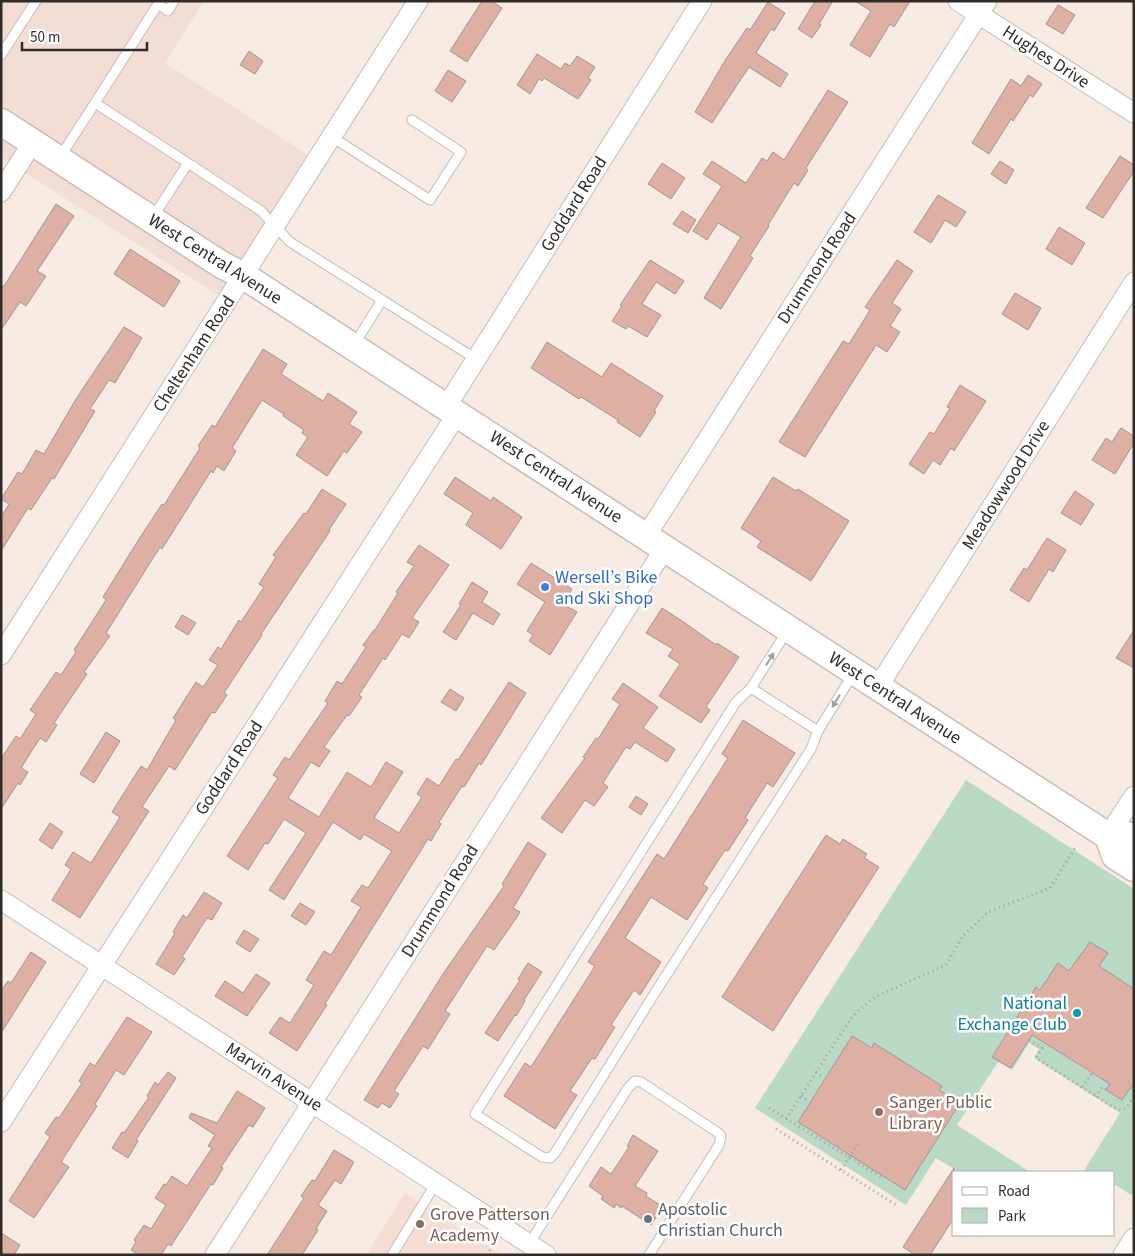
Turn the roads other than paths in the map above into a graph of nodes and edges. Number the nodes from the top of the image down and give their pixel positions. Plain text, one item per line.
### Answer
1 (36, 1) edge
2 (174, 1) edge
3 (418, 1) edge
4 (702, 1) edge
5 (958, 1) edge
6 (983, 8) edge
7 (1, 55) edge
8 (95, 103) junction
9 (1134, 113) edge
10 (412, 120) dead end
11 (1, 122) edge
12 (332, 137) junction
13 (33, 142) junction
14 (58, 159) junction
15 (188, 163) junction
16 (1, 192) edge
17 (152, 220) junction
18 (275, 227) junction
19 (244, 276) junction
20 (1134, 282) edge
21 (382, 300) junction
22 (353, 347) junction
23 (476, 359) junction
24 (451, 410) junction
25 (656, 542) junction
26 (788, 629) junction
27 (1, 655) edge
28 (855, 672) junction
29 (878, 687) junction
30 (751, 688) junction
31 (818, 731) junction
32 (1134, 796) edge
33 (1108, 836) junction
34 (1134, 840) edge
35 (1134, 868) edge
36 (1, 900) edge
37 (102, 966) junction
38 (312, 1102) junction
39 (1, 1122) edge
40 (436, 1183) junction
41 (1134, 1238) edge
42 (529, 1244) junction
43 (215, 1255) edge
44 (392, 1255) edge
45 (546, 1255) edge
46 (649, 1255) edge
47 (1123, 1255) edge

1 - 7 lane
2 - 8 lane
3 - 12 street, Cheltenham Road
4 - 23 street, Goddard Road
5 - 6 street, Hughes Drive
6 - 9 street, Hughes Drive
6 - 25 street, Drummond Road
8 - 14 lane
8 - 15 lane
10 - 12 lane
11 - 13 main road, West Central Avenue
12 - 18 street, Cheltenham Road
13 - 14 main road, West Central Avenue
13 - 16 street
14 - 17 main road, West Central Avenue
15 - 17 lane
15 - 18 lane
17 - 19 main road, West Central Avenue
18 - 19 street, Cheltenham Road
18 - 21 lane
19 - 22 main road, West Central Avenue
19 - 27 street, Cheltenham Road
20 - 29 street, Meadowwood Drive
21 - 22 lane
21 - 23 lane
22 - 24 main road, West Central Avenue
23 - 24 street, Goddard Road
24 - 25 main road, West Central Avenue
24 - 37 street, Goddard Road
25 - 26 main road, West Central Avenue
25 - 38 street, Drummond Road
26 - 28 main road, West Central Avenue
30 -> 26 lane
28 - 29 main road, West Central Avenue
28 -> 31 lane
29 - 33 main road, West Central Avenue
30 - 31 lane
30 - 31 lane
32 - 33 street
33 - 34 main road, West Central Avenue
33 - 35 main road
36 - 37 street, Marvin Avenue
37 - 38 street, Marvin Avenue
37 - 39 street, Goddard Road
38 - 40 street, Marvin Avenue
38 - 43 street, Drummond Road
40 - 42 street, Marvin Avenue
40 - 44 lane
41 - 47 street
42 - 45 street, Marvin Avenue
42 - 46 lane

